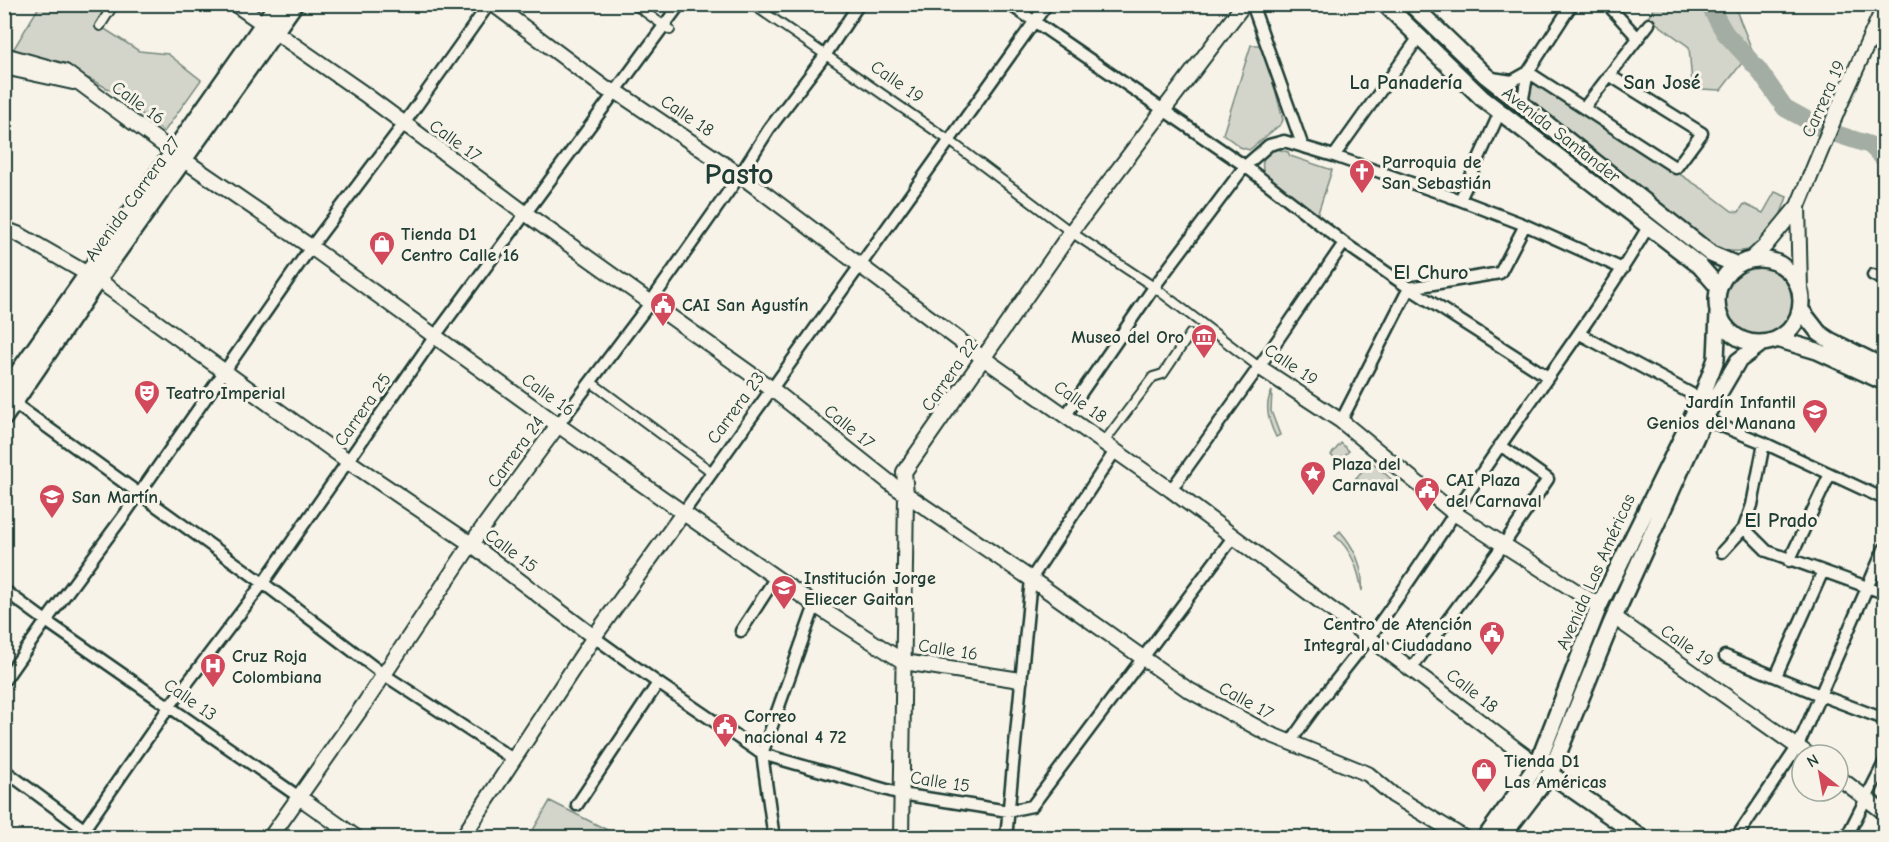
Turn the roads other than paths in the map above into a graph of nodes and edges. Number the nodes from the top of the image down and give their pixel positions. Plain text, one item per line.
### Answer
1 (114, 4) edge
2 (235, 4) edge
3 (277, 4) edge
4 (295, 4) edge
5 (491, 4) edge
6 (634, 4) edge
7 (680, 4) edge
8 (752, 4) edge
9 (859, 4) edge
10 (1010, 4) edge
11 (1047, 4) edge
12 (1244, 4) edge
13 (1252, 4) edge
14 (1385, 4) edge
15 (1411, 4) edge
16 (1572, 4) edge
17 (1607, 4) edge
18 (1884, 7) edge
19 (1035, 22) junction
20 (263, 24) junction
21 (1649, 24) dead end
22 (100, 26) dead end
23 (667, 28) junction
24 (276, 34) junction
25 (1419, 37) junction
26 (1638, 38) junction
27 (1870, 41) junction
28 (1884, 48) edge
29 (826, 54) junction
30 (4, 55) edge
31 (4, 67) edge
32 (1528, 72) junction
33 (1485, 75) junction
34 (1609, 75) junction
35 (81, 84) junction
36 (617, 92) junction
37 (1584, 108) junction
38 (1164, 111) junction
39 (1527, 111) junction
40 (1500, 112) junction
41 (403, 125) junction
42 (950, 141) junction
43 (1303, 147) junction
44 (178, 155) junction
45 (1334, 156) junction
46 (1245, 166) junction
47 (740, 175) junction
48 (1460, 200) junction
49 (1798, 206) junction
50 (525, 213) junction
51 (1524, 225) junction
52 (1648, 227) junction
53 (4, 229) edge
54 (1071, 232) junction
55 (1344, 243) junction
56 (312, 247) junction
57 (1743, 262) junction
58 (862, 265) junction
59 (1623, 269) junction
60 (1873, 275) dead end
61 (92, 278) junction
62 (1884, 280) edge
63 (1154, 287) junction
64 (1409, 288) junction
65 (1719, 288) junction
66 (1800, 288) junction
67 (650, 303) junction
68 (1801, 310) junction
69 (1718, 313) junction
70 (1190, 334) dead end
71 (1580, 334) junction
72 (435, 336) junction
73 (1777, 339) junction
74 (1762, 343) junction
75 (983, 358) junction
76 (1259, 367) junction
77 (1884, 367) edge
78 (223, 372) junction
79 (1548, 377) junction
80 (591, 382) junction
81 (1884, 382) edge
82 (772, 389) junction
83 (8, 397) edge
84 (1701, 399) junction
85 (1066, 415) junction
86 (4, 418) edge
87 (1704, 419) junction
88 (1341, 421) junction
89 (558, 425) junction
90 (1764, 443) junction
91 (1500, 445) junction
92 (1109, 446) junction
93 (348, 461) junction
94 (712, 472) junction
95 (1830, 474) junction
96 (1171, 490) junction
97 (139, 493) junction
98 (906, 494) junction
99 (1884, 499) edge
100 (683, 513) junction
101 (1454, 513) junction
102 (1744, 528) junction
103 (1234, 536) junction
104 (471, 544) junction
105 (1504, 544) junction
106 (1884, 549) edge
107 (1722, 552) dead end
108 (1789, 561) junction
109 (1823, 571) junction
110 (776, 577) junction
111 (1031, 579) junction
112 (263, 583) junction
113 (1869, 588) junction
114 (4, 590) edge
115 (1884, 593) edge
116 (815, 605) junction
117 (1599, 606) junction
118 (1614, 617) junction
119 (46, 621) junction
120 (741, 631) dead end
121 (594, 637) junction
122 (1369, 638) junction
123 (1725, 656) dead end
124 (1143, 658) junction
125 (904, 662) junction
126 (1411, 669) junction
127 (383, 674) junction
128 (1776, 676) junction
129 (1020, 680) junction
130 (4, 681) edge
131 (658, 683) junction
132 (1820, 695) junction
133 (169, 707) junction
134 (1884, 719) edge
135 (1290, 743) junction
136 (1794, 743) edge
137 (1799, 743) edge
138 (762, 754) junction
139 (1790, 758) edge
140 (513, 759) junction
141 (1884, 763) edge
142 (1537, 765) junction
143 (4, 770) edge
144 (1550, 774) junction
145 (1850, 786) edge
146 (901, 794) junction
147 (299, 797) junction
148 (1866, 799) junction
149 (577, 805) dead end
150 (1008, 811) junction
151 (1884, 812) edge
152 (81, 833) edge
153 (96, 837) edge
154 (270, 837) edge
155 (357, 837) edge
156 (462, 837) edge
157 (774, 837) edge
158 (901, 837) edge
159 (1006, 837) edge
160 (1464, 837) edge
161 (1485, 837) edge
162 (1501, 837) edge
163 (1642, 837) edge
164 (1736, 837) edge
165 (1846, 837) edge

1 - 22 street
2 - 20 street, Calle 17
3 - 20 main road, Avenida Carrera 27
4 - 24 main road, Avenida Carrera 27
5 - 36 street, Calle 18
5 - 41 street
6 - 23 street
7 - 23 street, Carrera 25
8 - 29 street, Calle 19
9 - 29 street, Carrera 24
10 - 19 street
11 - 19 street, Carrera 23
12 - 38 street, Carrera 22
13 - 43 street
14 - 25 main road, Avenida Santander
15 - 33 main road, Avenida Santander
16 - 32 street
17 - 26 street
18 - 27 street, Carrera 19
19 - 38 street
19 - 42 street, Carrera 23
20 - 24 street, Calle 17
20 - 44 main road, Avenida Carrera 27
21 - 26 street
23 - 36 street, Carrera 25
24 - 41 street, Calle 17
24 - 44 main road, Avenida Carrera 27
25 - 40 main road, Avenida Santander
25 - 45 street
26 - 34 street
27 - 28 street
27 - 49 street, Carrera 19
29 - 42 street, Calle 19
29 - 47 street, Carrera 24
30 - 35 street, Calle 16
31 - 35 street, Calle 16
32 - 33 street
32 - 37 street
32 - 39 street
33 - 39 main road, Avenida Santander
34 - 37 street
34 - 37 street
35 - 44 street, Calle 16
36 - 47 street, Calle 18
36 - 50 street, Carrera 25
38 - 46 street
38 - 54 street, Carrera 22
39 - 57 main road, Avenida Santander
40 - 48 street
40 - 52 main road, Avenida Santander
41 - 50 street, Calle 17
41 - 56 street
42 - 54 street, Calle 19
42 - 58 street, Carrera 23
43 - 45 street
43 - 46 street
44 - 56 street, Calle 16
44 - 61 main road, Avenida Carrera 27
45 - 48 street
46 - 55 street
46 - 63 street
47 - 58 street, Calle 18
47 - 67 street, Carrera 24
48 - 51 street
49 - 57 street, Carrera 19
49 - 66 street, Carrera 19
50 - 67 street, Calle 17
50 - 72 street, Carrera 25
51 - 59 street
51 - 64 street
52 - 59 street
52 - 65 main road, Avenida Santander
53 - 61 street, Calle 15
54 - 63 street, Calle 19
54 - 75 street, Carrera 22
55 - 64 street
55 - 76 street
56 - 72 street, Calle 16
56 - 78 street
57 - 65 main road
57 - 66 main road
58 - 75 street, Calle 18
58 - 82 street, Carrera 23
59 - 71 street
60 - 62 street
61 - 78 street, Calle 15
61 - 83 main road, Avenida Carrera 27
63 - 76 street, Calle 19
63 - 85 street
64 - 79 street
64 - 88 street
65 - 69 main road
66 - 68 main road
67 - 80 street, Carrera 24
67 - 82 street, Calle 17
68 - 73 main road
68 - 77 main road
69 - 74 main road
69 - 84 main road, Avenida Las Américas
70 - 92 street
71 - 79 street
71 - 84 street
72 - 89 street, Calle 16
72 - 93 street, Carrera 25
73 - 74 main road
73 - 81 main road
74 - 87 main road, Avenida Las Américas
75 - 85 street, Calle 18
75 - 98 street, Carrera 22
76 - 88 street, Calle 19
76 - 96 street
78 - 93 street, Calle 15
78 - 97 street
79 - 91 street
80 - 89 street, Carrera 24
80 - 94 street
82 - 94 street, Carrera 23
82 - 98 street, Calle 17
83 - 86 main road, Avenida Carrera 27
83 - 97 street
84 - 117 main road, Avenida Las Américas
85 - 92 street, Calle 18
87 - 90 street
87 - 118 main road, Avenida Las Américas
88 - 101 street, Calle 19
89 - 100 street, Calle 16
89 - 104 street, Carrera 24
90 - 95 street
90 - 102 street
91 - 101 street
91 - 105 street
92 - 96 street, Calle 18
92 - 111 street
93 - 104 street, Calle 15
93 - 112 street, Carrera 25
94 - 100 street, Carrera 23
95 - 99 street
95 - 108 street
96 - 103 street, Calle 18
97 - 112 street
97 - 119 street
98 - 111 street, Calle 17
98 - 125 street, Carrera 22
100 - 110 street, Calle 16
100 - 121 street, Carrera 23
101 - 105 street, Calle 19
101 - 122 street
102 - 107 street
102 - 108 street
103 - 122 street, Calle 18
103 - 124 street
104 - 121 street, Calle 15
104 - 127 street, Carrera 24
105 - 117 street, Calle 19
105 - 126 street
106 - 113 street
108 - 109 street
109 - 113 street
109 - 128 street
110 - 116 street, Calle 16
110 - 120 street
111 - 124 street, Calle 17
111 - 129 street
112 - 127 street
112 - 133 street, Carrera 25
113 - 115 street
113 - 132 street
114 - 119 street, Calle 13
116 - 125 street, Calle 16
116 - 138 street
117 - 118 street, Calle 19
117 - 142 main road, Avenida Las Américas
118 - 136 street, Calle 19
118 - 144 main road, Avenida Las Américas
119 - 130 street
119 - 133 street, Calle 13
121 - 131 street, Calle 15
121 - 140 street, Carrera 23
122 - 126 street, Calle 18
122 - 135 street
123 - 128 street
124 - 135 street, Calle 17
124 - 150 street, Calle 15
125 - 129 street, Calle 16
125 - 146 street, Carrera 22
126 - 142 street, Calle 18
127 - 140 street
127 - 147 street, Carrera 24
128 - 132 street
129 - 150 street
131 - 138 street, Calle 15
131 - 149 street
132 - 134 street
132 - 137 street
133 - 147 street, Calle 13
133 - 152 street, Carrera 25
135 - 160 street, Calle 17
138 - 146 street, Calle 15
138 - 157 street
139 - 164 street
140 - 156 street, Carrera 23
141 - 148 street
142 - 144 street, Calle 18
142 - 161 main road, Avenida Las Américas
143 - 152 street
144 - 162 main road, Avenida Las Américas
144 - 163 main road, Calle 18
145 - 148 street
146 - 150 street, Calle 15
146 - 158 street, Carrera 22
147 - 154 street, Carrera 24
147 - 155 street, Calle 13
148 - 151 street
148 - 165 street
150 - 159 street
152 - 153 street

